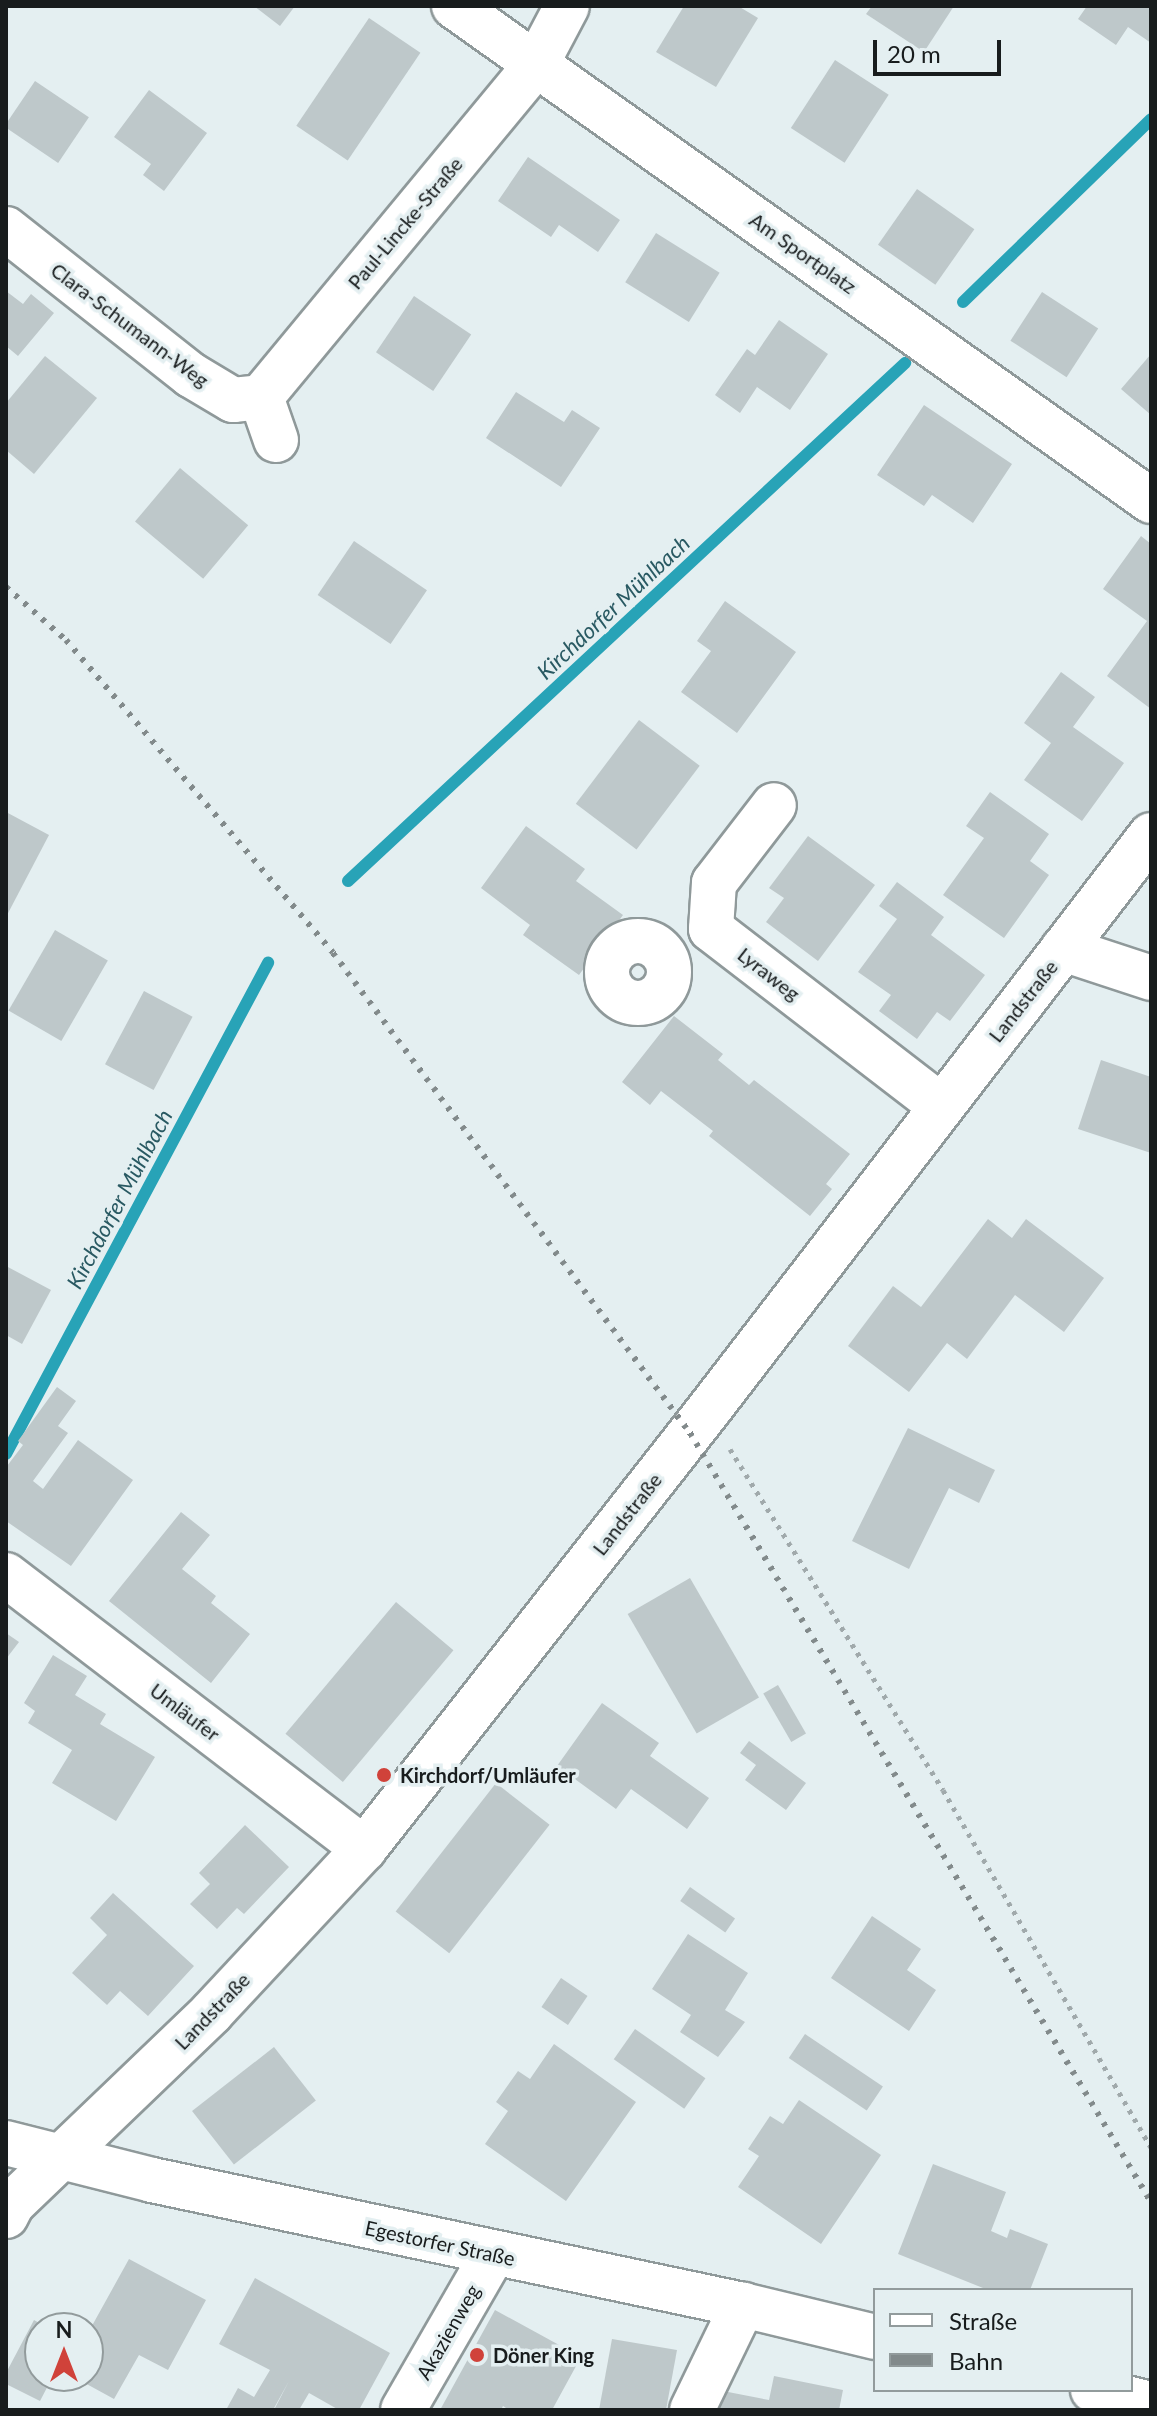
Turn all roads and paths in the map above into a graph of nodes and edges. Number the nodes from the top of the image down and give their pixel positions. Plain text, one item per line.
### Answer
1 (454, 6) edge
2 (567, 6) edge
3 (537, 63) junction
4 (6, 229) edge
5 (261, 397) junction
6 (276, 440) dead end
7 (1151, 501) edge
8 (774, 805) dead end
9 (1151, 835) edge
10 (711, 929) junction
11 (1063, 949) junction
12 (667, 959) dead end
13 (1151, 978) edge
14 (941, 1106) junction
15 (707, 1412) junction
16 (6, 1575) edge
17 (364, 1849) junction
18 (6, 2143) edge
19 (1151, 2147) edge
20 (63, 2158) junction
21 (6, 2216) edge
22 (493, 2254) junction
23 (743, 2305) junction
24 (873, 2337) edge
25 (1101, 2392) edge
26 (1151, 2404) edge
27 (403, 2410) edge
28 (692, 2410) edge

1 - 3 street, Am Sportplatz
2 - 3 street, Paul-Lincke-Straße
3 - 5 street, Paul-Lincke-Straße
3 - 7 street, Am Sportplatz
4 - 5 street, Clara-Schumann-Weg
5 - 6 street
8 - 10 street
9 - 11 street, Landstraße
10 - 12 street
10 - 14 street, Lyraweg
11 - 13 street
11 - 14 street, Landstraße
14 - 15 street, Landstraße
15 - 17 street, Landstraße
15 - 19 path
16 - 17 street, Umläufer
17 - 20 street, Landstraße
18 - 20 street, Egestorfer Straße
20 - 21 street, Landstraße
20 - 22 street, Egestorfer Straße
22 - 23 street, Egestorfer Straße
22 - 27 street, Akazienweg
23 - 24 street, Egestorfer Straße
23 - 28 street
25 - 26 street

